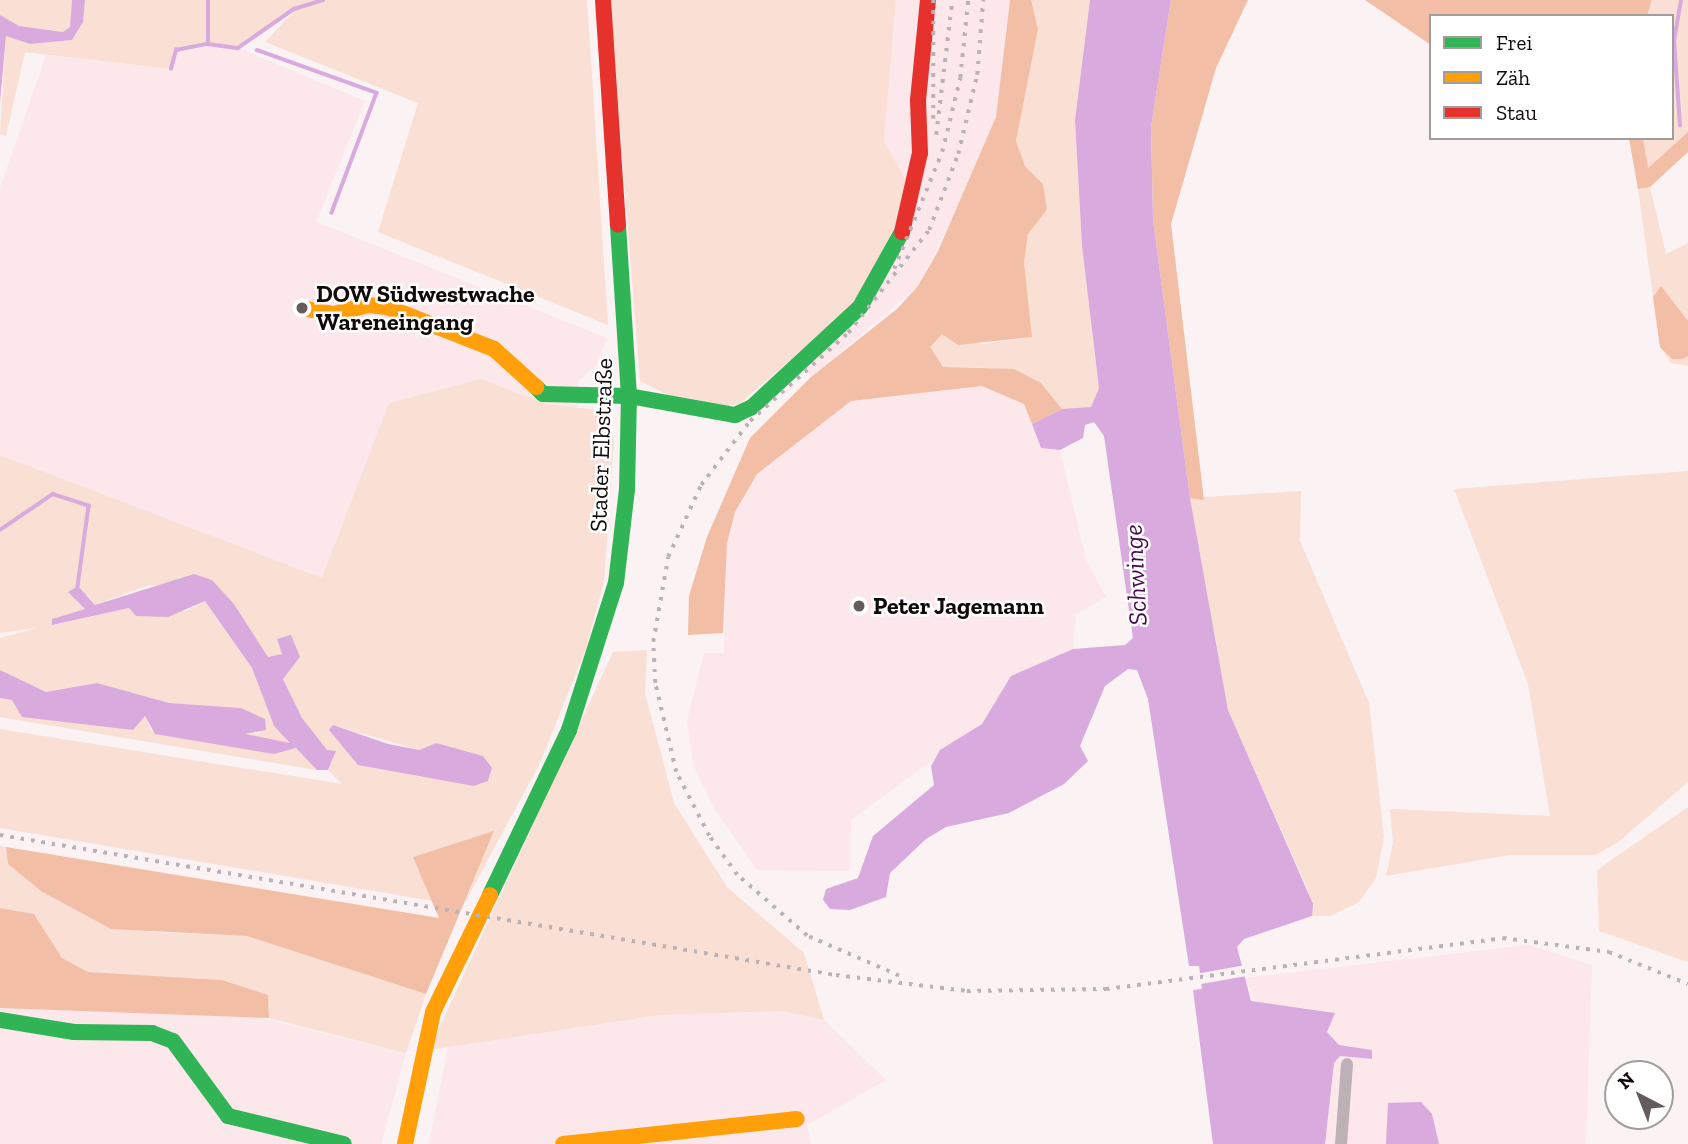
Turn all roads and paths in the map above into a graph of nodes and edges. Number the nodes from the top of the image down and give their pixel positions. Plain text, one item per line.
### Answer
1 (603, 0) edge
2 (928, 0) edge
3 (302, 308) dead end
4 (629, 396) junction
5 (0, 1020) edge
6 (1347, 1064) dead end
7 (797, 1119) dead end
8 (344, 1144) edge
9 (405, 1144) edge
10 (563, 1144) edge
11 (1341, 1144) edge

1 - 4 street, Stader Elbstraße
2 - 4 street
3 - 4 street
4 - 9 street, Stader Elbstraße
5 - 8 street
6 - 11 street
7 - 10 street

